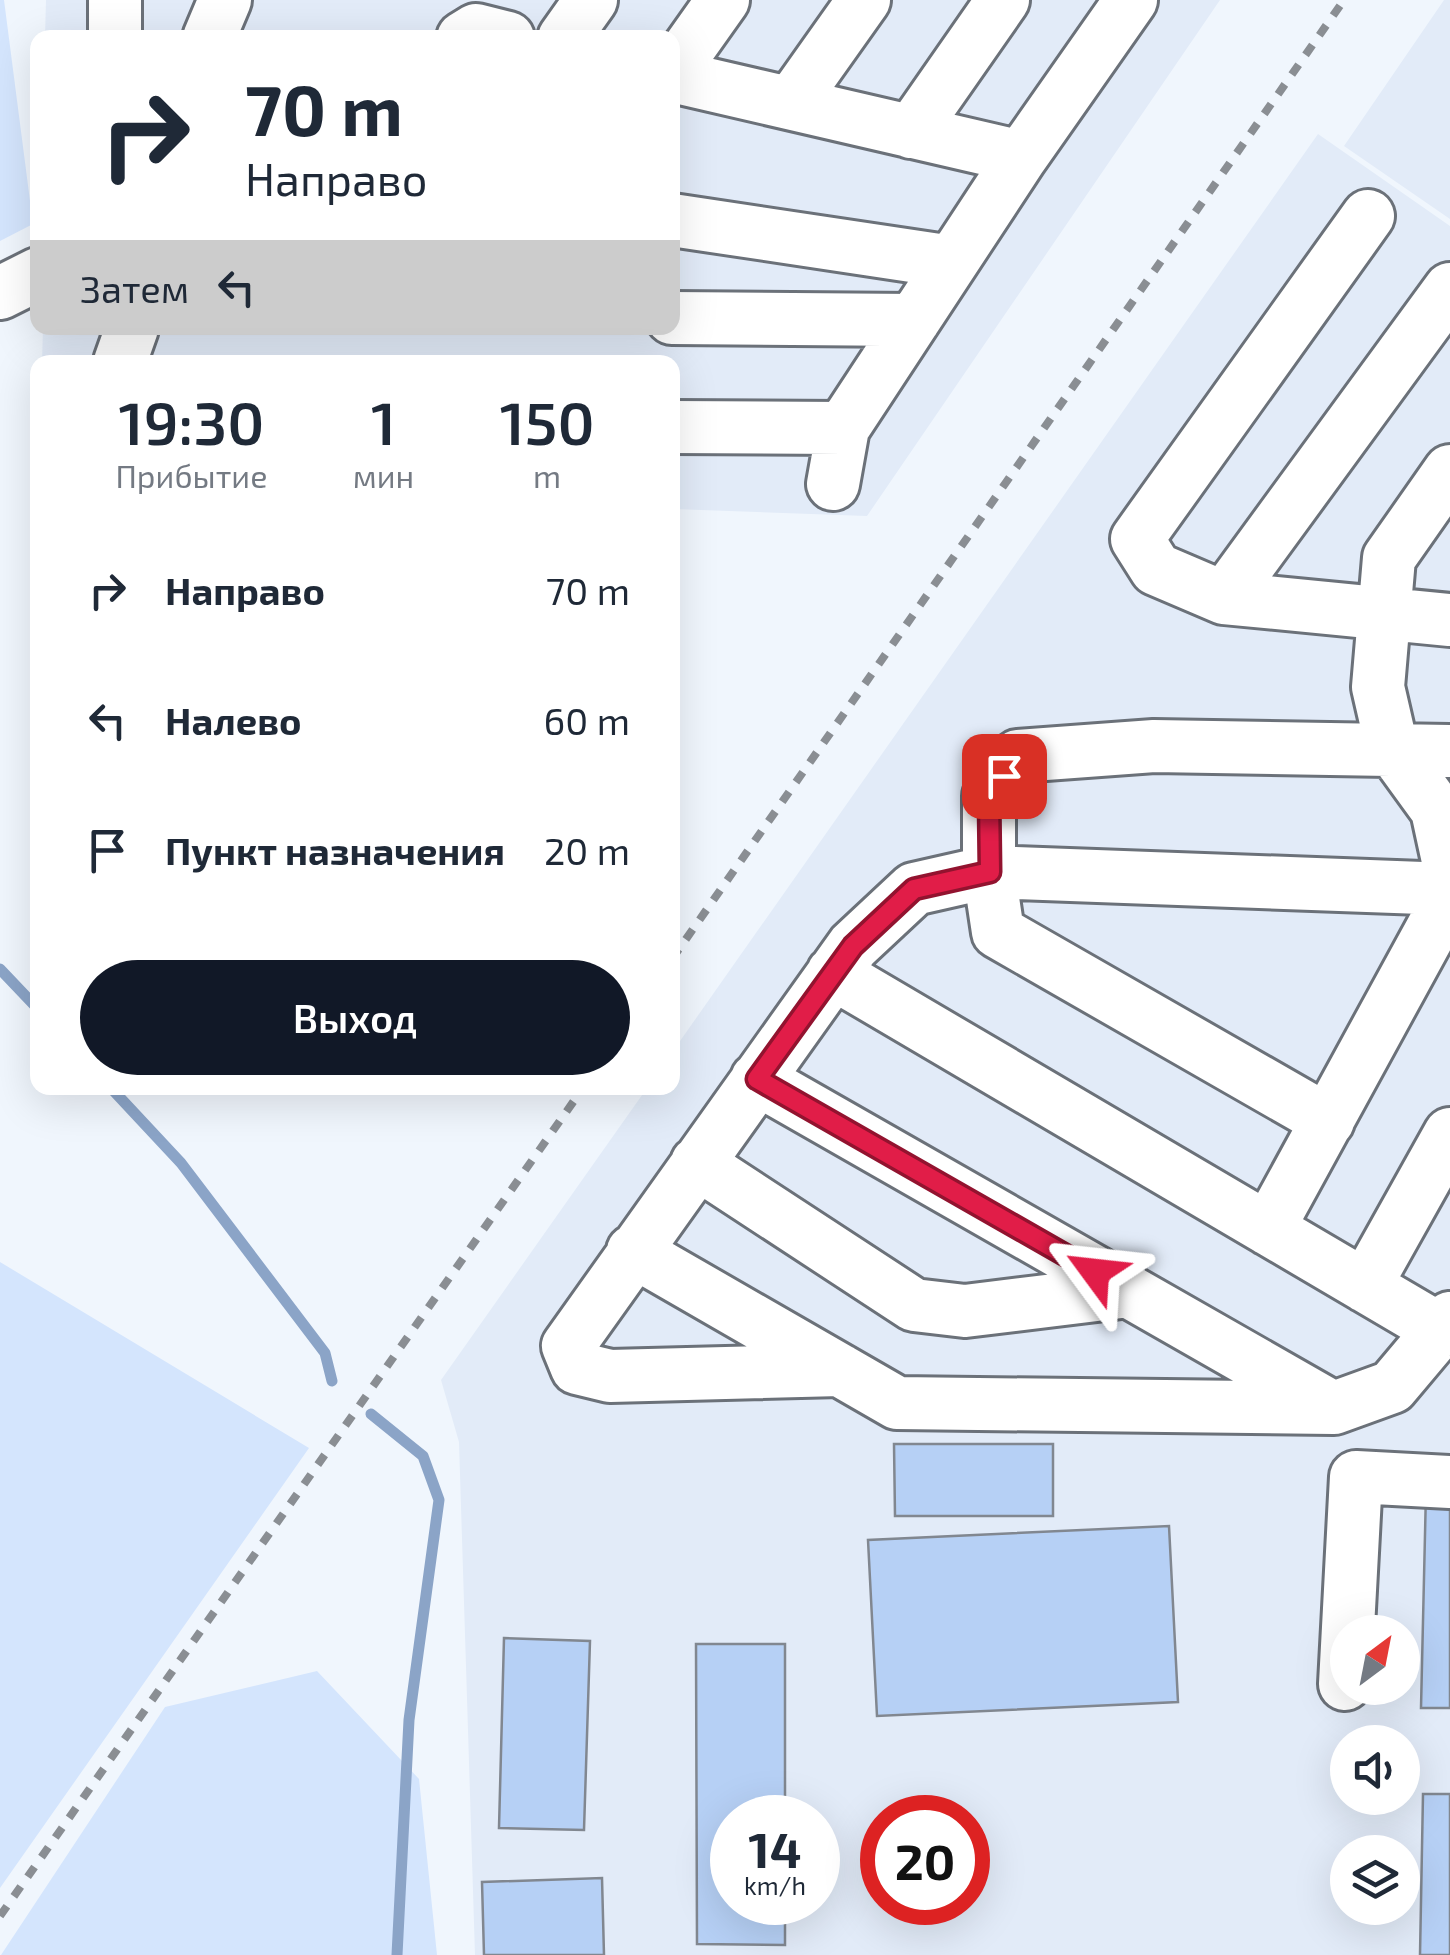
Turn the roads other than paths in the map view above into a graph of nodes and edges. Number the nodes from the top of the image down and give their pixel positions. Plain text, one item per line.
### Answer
1 (114, 0) edge
2 (225, 0) edge
3 (591, 0) edge
4 (723, 0) edge
5 (864, 0) edge
6 (1003, 0) edge
7 (1131, 0) edge
8 (115, 30) edge
9 (212, 30) edge
10 (570, 30) edge
11 (680, 62) edge
12 (680, 76) edge
13 (791, 103) junction
14 (911, 132) junction
15 (1021, 157) junction
16 (1368, 216) dead end
17 (680, 221) edge
18 (952, 262) junction
19 (1450, 289) edge
20 (680, 318) edge
21 (914, 320) junction
22 (680, 427) edge
23 (843, 428) junction
24 (1450, 471) edge
25 (832, 484) dead end
26 (1224, 598) junction
27 (1384, 613) junction
28 (1450, 620) edge
29 (1392, 748) junction
30 (1450, 751) edge
31 (1450, 870) edge
32 (990, 872) junction
33 (1450, 893) edge
34 (834, 974) junction
35 (757, 1079) junction
36 (1328, 1121) junction
37 (1450, 1134) edge
38 (697, 1163) junction
39 (1268, 1229) junction
40 (634, 1251) junction
41 (1365, 1286) junction
42 (1129, 1291) junction
43 (1446, 1324) edge
44 (840, 1370) junction
45 (1334, 1408) junction
46 (1450, 1482) edge
47 (1349, 1615) edge

1 - 8 lane
2 - 9 lane
3 - 10 lane
4 - 11 lane
5 - 13 lane
6 - 14 lane
7 - 15 lane
12 - 13 lane
13 - 14 lane
14 - 15 lane
15 - 18 lane
16 - 26 lane
17 - 18 lane
18 - 21 lane
19 - 26 lane
20 - 21 lane
21 - 23 lane
22 - 23 lane
23 - 25 lane
24 - 27 lane
26 - 27 lane
27 - 28 lane
27 - 29 lane
29 - 30 lane
29 - 31 lane
29 - 32 lane
32 - 33 lane
32 - 34 lane
32 - 36 lane
33 - 36 lane
34 - 35 lane
34 - 39 lane
35 - 38 lane
35 - 42 lane
36 - 39 lane
37 - 41 lane
38 - 40 lane
38 - 42 lane
39 - 41 lane
40 - 44 lane
40 - 44 lane
41 - 43 lane
42 - 45 lane
43 - 45 lane
44 - 45 lane
46 - 47 lane

